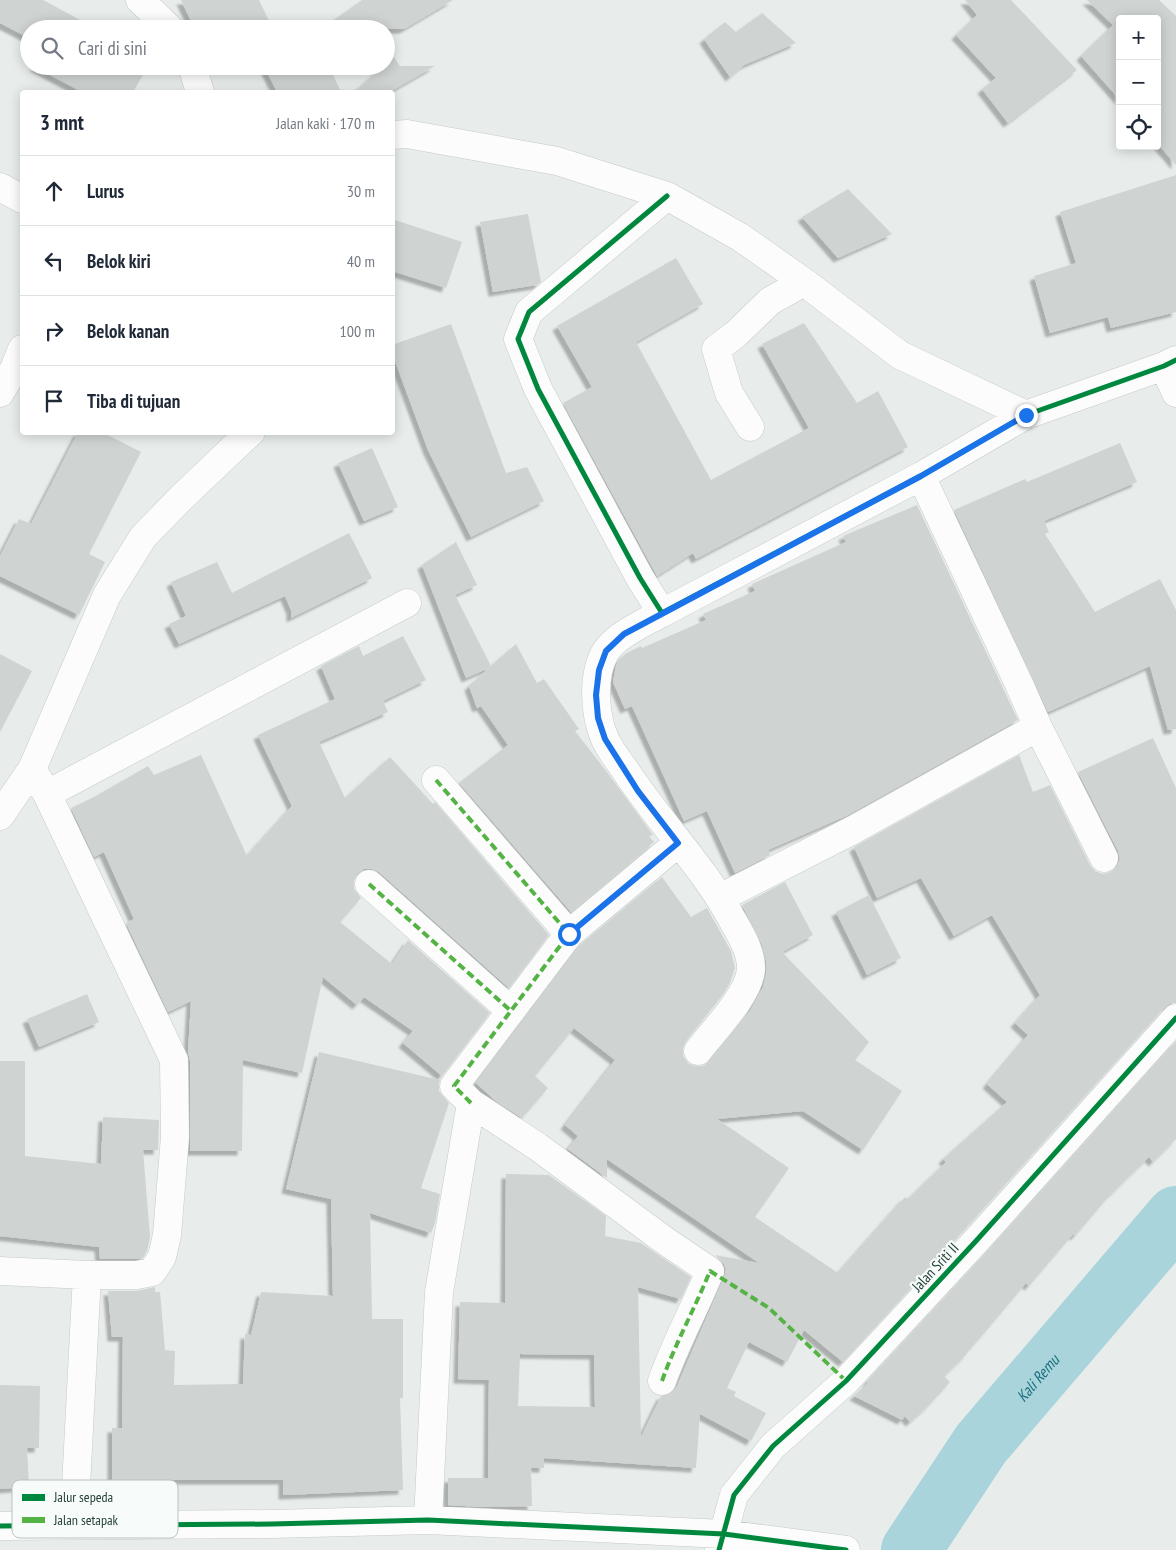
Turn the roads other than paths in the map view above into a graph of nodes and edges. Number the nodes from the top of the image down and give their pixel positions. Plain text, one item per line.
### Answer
1 (140, 0) edge
2 (161, 20) edge
3 (195, 75) edge
4 (199, 90) edge
5 (395, 135) edge
6 (0, 187) edge
7 (667, 196) junction
8 (20, 198) edge
9 (804, 282) junction
10 (20, 354) edge
11 (1170, 363) edge
12 (0, 393) edge
13 (1176, 393) edge
14 (1026, 415) junction
15 (750, 427) dead end
16 (248, 435) edge
17 (921, 476) junction
18 (407, 603) dead end
19 (662, 613) junction
20 (1038, 726) junction
21 (32, 769) junction
22 (436, 780) dead end
23 (47, 794) junction
24 (0, 816) edge
25 (678, 843) junction
26 (1104, 858) dead end
27 (369, 884) dead end
28 (720, 898) junction
29 (569, 934) junction
30 (511, 1011) junction
31 (1176, 1018) edge
32 (698, 1051) dead end
33 (471, 1103) junction
34 (0, 1271) edge
35 (87, 1275) junction
36 (662, 1381) dead end
37 (76, 1480) edge
38 (428, 1520) junction
39 (178, 1524) edge
40 (721, 1542) edge
41 (846, 1550) edge

1 - 2 street
3 - 4 street
5 - 7 street
6 - 8 street
7 - 9 street
7 - 19 street
9 - 14 street
9 - 15 street
10 - 12 street
11 - 13 street
11 - 14 street
14 - 17 street
16 - 21 street
17 - 19 street
17 - 20 street
18 - 23 street
19 - 25 street
20 - 26 street
20 - 28 street
21 - 23 street
21 - 24 street
22 - 29 street
23 - 35 street
25 - 28 street
25 - 29 street
27 - 30 street
28 - 32 street
29 - 30 street
30 - 33 street
31 - 40 street, Jalan Sriti II
33 - 36 street
33 - 38 street
34 - 35 street
35 - 37 street
38 - 39 street
38 - 40 street
40 - 41 street

